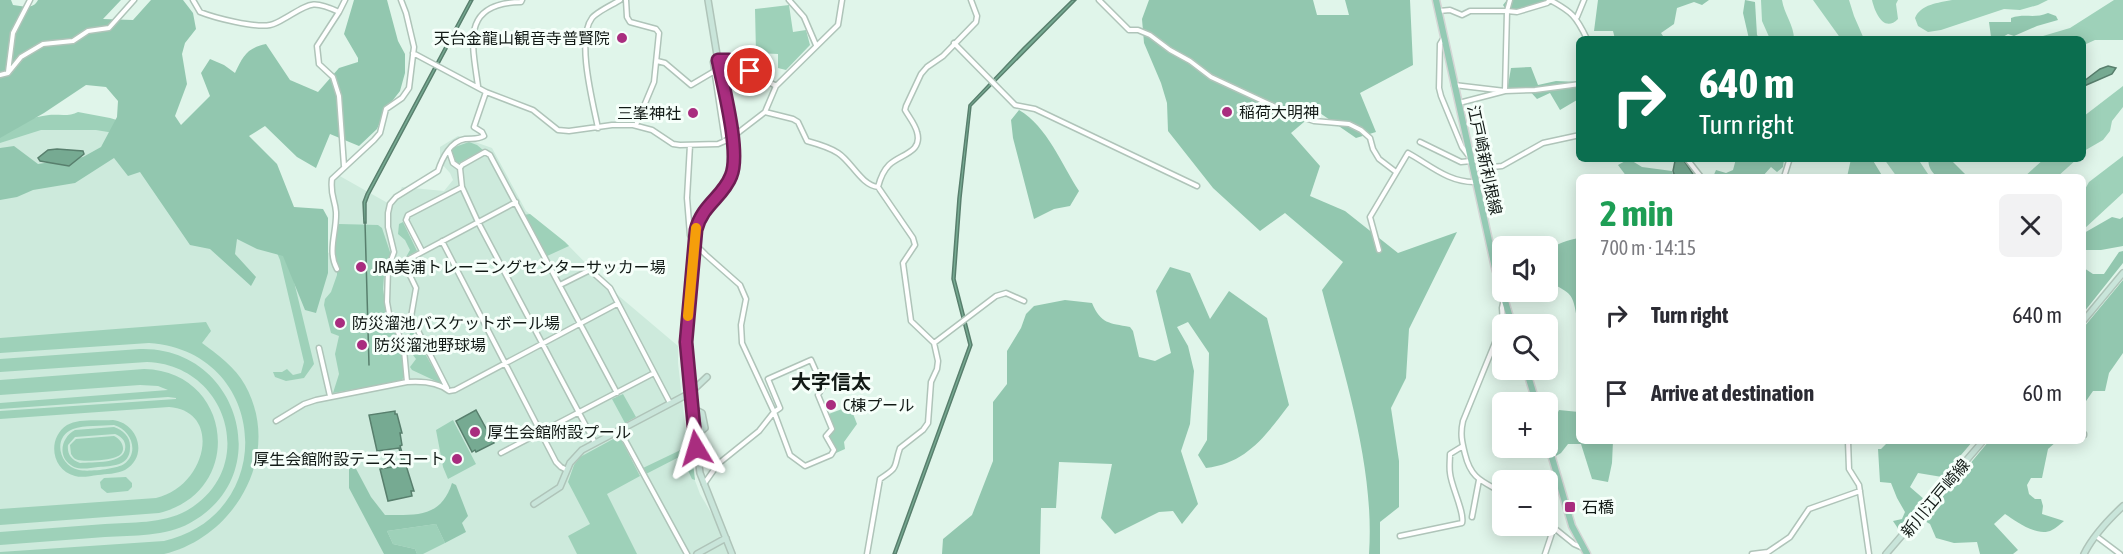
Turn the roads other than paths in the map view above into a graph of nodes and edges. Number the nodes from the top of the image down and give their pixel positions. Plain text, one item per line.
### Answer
1 (30, 0) edge
2 (134, 0) edge
3 (193, 0) edge
4 (345, 0) edge
5 (401, 0) edge
6 (522, 0) edge
7 (620, 0) edge
8 (626, 0) edge
9 (708, 0) edge
10 (789, 0) edge
11 (842, 0) edge
12 (971, 0) edge
13 (1099, 0) edge
14 (1436, 0) edge
15 (1510, 0) edge
16 (1550, 0) edge
17 (1584, 0) edge
18 (1438, 11) junction
19 (1508, 11) junction
20 (339, 12) junction
21 (1576, 17) junction
22 (1586, 36) edge
23 (1444, 38) junction
24 (954, 43) junction
25 (816, 46) junction
26 (413, 53) junction
27 (718, 60) junction
28 (657, 61) junction
29 (713, 72) junction
30 (8, 73) junction
31 (0, 75) edge
32 (1454, 85) junction
33 (1576, 85) edge
34 (776, 86) junction
35 (478, 87) junction
36 (1505, 91) junction
37 (486, 92) junction
38 (1459, 104) junction
39 (765, 112) junction
40 (636, 125) junction
41 (598, 128) junction
42 (1576, 136) edge
43 (724, 141) junction
44 (1420, 141) dead end
45 (690, 145) junction
46 (449, 151) junction
47 (1471, 160) junction
48 (344, 167) junction
49 (460, 168) junction
50 (1473, 169) junction
51 (1396, 172) junction
52 (1476, 182) junction
53 (1197, 186) dead end
54 (462, 187) junction
55 (878, 187) junction
56 (516, 202) junction
57 (478, 222) junction
58 (442, 241) junction
59 (695, 244) junction
60 (1492, 249) edge
61 (1379, 250) dead end
62 (422, 251) junction
63 (337, 269) dead end
64 (2123, 273) edge
65 (560, 285) junction
66 (1024, 301) dead end
67 (1504, 302) edge
68 (617, 304) junction
69 (2086, 318) edge
70 (580, 323) junction
71 (543, 343) junction
72 (934, 343) junction
73 (319, 348) dead end
74 (505, 363) junction
75 (654, 373) junction
76 (758, 376) junction
77 (707, 377) dead end
78 (768, 379) junction
79 (407, 382) junction
80 (449, 391) junction
81 (617, 393) junction
82 (690, 393) junction
83 (330, 396) junction
84 (670, 403) junction
85 (692, 408) junction
86 (774, 412) junction
87 (579, 413) junction
88 (276, 421) dead end
89 (619, 429) junction
90 (541, 432) junction
91 (695, 436) junction
92 (595, 443) junction
93 (1848, 444) edge
94 (1980, 444) edge
95 (1463, 446) junction
96 (501, 453) dead end
97 (1552, 458) edge
98 (567, 470) junction
99 (1479, 480) junction
100 (703, 485) junction
101 (1492, 487) edge
102 (1860, 491) junction
103 (534, 504) dead end
104 (2123, 506) edge
105 (1472, 517) dead end
106 (1558, 530) edge
107 (1400, 536) dead end
108 (1551, 536) edge
109 (2096, 536) junction
110 (726, 538) junction
111 (1585, 551) edge
112 (687, 554) edge
113 (696, 554) edge
114 (732, 554) edge
115 (867, 554) edge
116 (1545, 554) edge
117 (1752, 554) edge
118 (1869, 554) edge
119 (1886, 554) edge
120 (2084, 554) edge
121 (2120, 554) edge

1 - 30 street
2 - 30 street
3 - 20 street
4 - 20 street
5 - 26 street
6 - 35 street
7 - 41 street
8 - 28 street
9 - 27 street
10 - 25 street
11 - 25 street
12 - 24 street
13 - 51 street
14 - 18 main road, 江戸崎新利根線
15 - 19 street
16 - 19 street
16 - 21 street
17 - 21 street
18 - 19 street
18 - 23 main road, 江戸崎新利根線
19 - 36 street
20 - 48 street
21 - 22 street
23 - 32 main road, 江戸崎新利根線
23 - 47 street
24 - 53 street
24 - 55 street
25 - 34 street
26 - 35 street
26 - 48 street
27 - 29 street
27 - 34 street
27 - 59 street
28 - 29 street
28 - 40 street
29 - 43 street
30 - 31 street
32 - 36 street
32 - 38 main road, 江戸崎新利根線
33 - 36 street
34 - 39 street
35 - 37 street
36 - 38 street
37 - 41 street
37 - 46 street
38 - 47 main road, 江戸崎新利根線
39 - 43 street, bridge
39 - 55 street
40 - 41 street
40 - 45 street
42 - 50 street
43 - 45 street
44 - 47 street
45 - 59 street
46 - 49 street
46 - 79 street
47 - 50 main road, 江戸崎新利根線
48 - 63 street
49 - 54 street
49 - 56 street
50 - 52 main road, 江戸崎新利根線
51 - 52 street
51 - 61 street
52 - 60 main road, 江戸崎新利根線
54 - 57 street
54 - 62 street
55 - 72 street
56 - 57 street
56 - 65 street
57 - 58 street
57 - 71 street
58 - 62 street
58 - 74 street
59 - 76 street
59 - 82 street
62 - 80 street
64 - 69 street
65 - 68 street
65 - 70 street
66 - 72 street
67 - 95 street
68 - 70 street
68 - 75 street
70 - 71 street
70 - 81 street
71 - 74 street
71 - 87 street
72 - 115 street
73 - 83 street
74 - 80 street
74 - 90 street
75 - 81 street
75 - 84 street
76 - 78 street
76 - 86 street
77 - 82 street
78 - 86 street
78 - 86 street
79 - 80 street
79 - 83 street
81 - 87 street
82 - 84 street
82 - 85 street
83 - 88 street
84 - 89 street
85 - 91 street
85 - 91 street
86 - 100 street
87 - 90 street
87 - 92 street
89 - 92 street
89 - 112 street
90 - 96 street
90 - 98 street
91 - 100 street
92 - 98 street
93 - 102 street
94 - 119 street, 新川江戸崎線
95 - 99 street
95 - 107 street
97 - 111 main road
98 - 103 street
99 - 101 street
99 - 105 street
100 - 110 street
102 - 117 street
102 - 118 street
104 - 109 street
106 - 111 street
108 - 116 street
109 - 120 street
109 - 121 street
110 - 113 street
110 - 114 street

